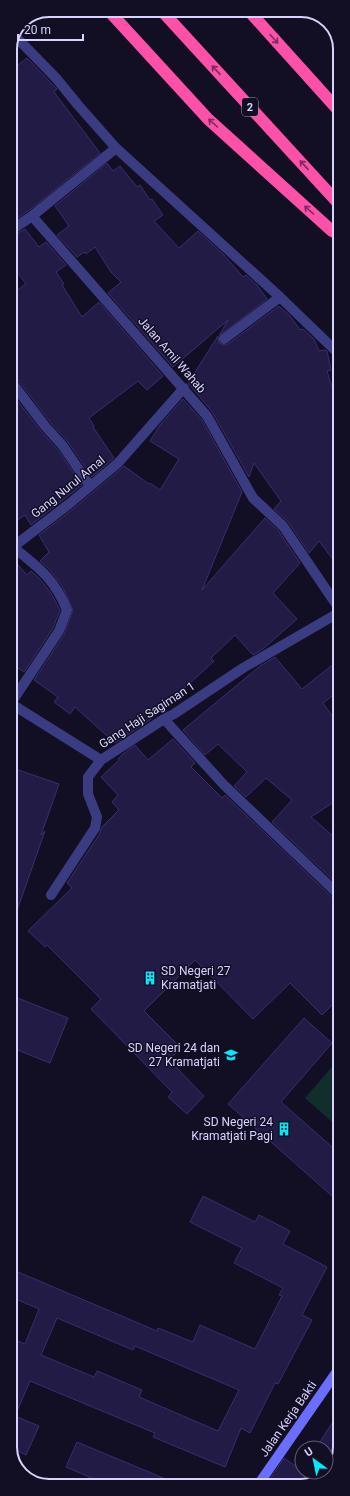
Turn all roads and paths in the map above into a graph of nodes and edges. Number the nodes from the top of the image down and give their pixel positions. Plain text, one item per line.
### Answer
1 (114, 17) edge
2 (167, 17) edge
3 (254, 17) edge
4 (18, 40) edge
5 (333, 103) edge
6 (116, 148) junction
7 (333, 197) edge
8 (32, 216) junction
9 (17, 226) edge
10 (333, 231) edge
11 (280, 297) junction
12 (224, 339) dead end
13 (333, 347) edge
14 (184, 388) junction
15 (17, 389) edge
16 (90, 486) junction
17 (17, 541) edge
18 (17, 549) edge
19 (333, 601) edge
20 (333, 615) edge
21 (17, 694) edge
22 (17, 707) edge
23 (164, 719) junction
24 (101, 760) junction
25 (333, 889) edge
26 (50, 895) dead end
27 (333, 1377) edge
28 (262, 1479) edge

10 -> 1 highway
7 -> 2 highway, 2
3 -> 5 highway
4 - 6 street
6 - 8 street
6 - 11 street
8 - 9 street
8 - 14 street, Jalan Amil Wahab
11 - 12 street
11 - 13 street
14 - 16 street, Gang Nurul Amal
14 - 19 street, Jalan Amil Wahab
15 - 16 street
16 - 17 street, Gang Nurul Amal
18 - 21 street, Gang Nurul Amal
20 - 23 street, Gang Haji Sagiman 1
22 - 24 street
23 - 24 street, Gang Haji Sagiman 1
23 - 25 street
24 - 26 street, Gang Haji Sagiman 1
27 - 28 street, Jalan Kerja Bakti

